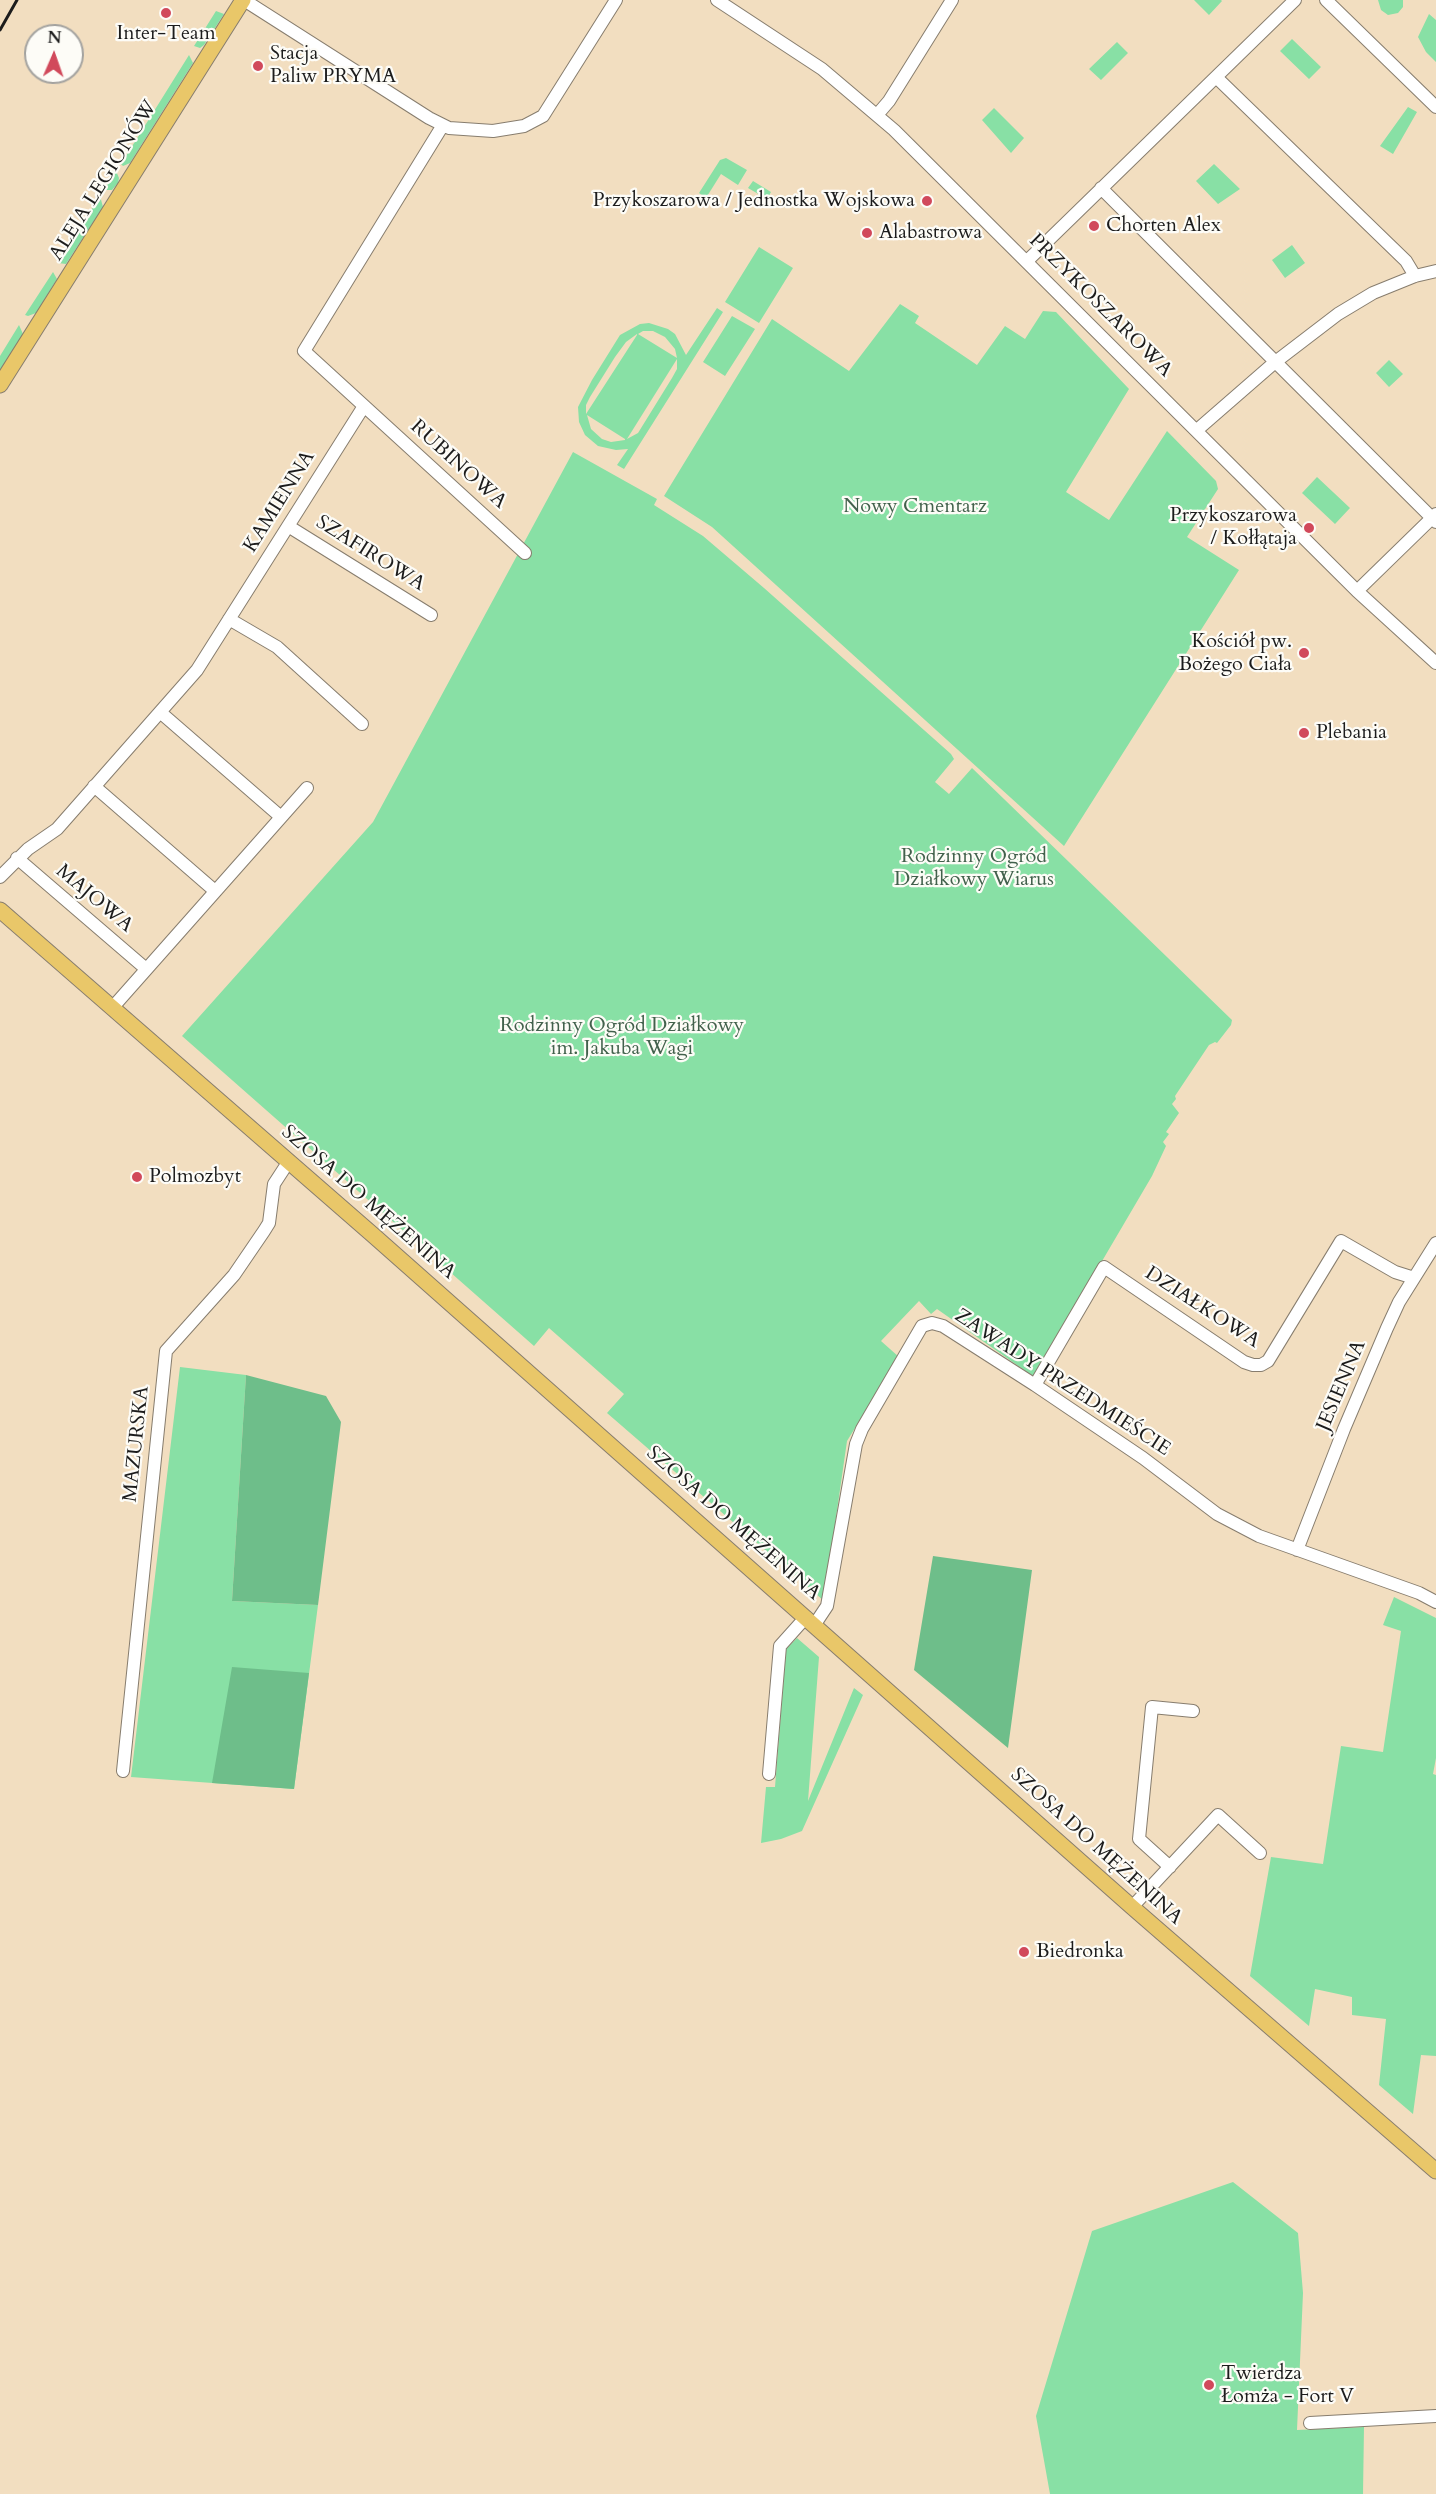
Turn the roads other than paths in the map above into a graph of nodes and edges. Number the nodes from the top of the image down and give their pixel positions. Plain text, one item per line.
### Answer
1 (244, 0) edge
2 (616, 0) edge
3 (717, 0) edge
4 (952, 0) edge
5 (1295, 0) edge
6 (1326, 0) edge
7 (1216, 77) junction
8 (1436, 107) edge
9 (878, 115) junction
10 (443, 125) junction
11 (1101, 188) junction
12 (1027, 261) junction
13 (1436, 271) edge
14 (1414, 276) junction
15 (1274, 363) junction
16 (0, 385) edge
17 (364, 406) junction
18 (1197, 430) junction
19 (1434, 518) edge
20 (288, 526) junction
21 (525, 553) dead end
22 (1358, 591) junction
23 (431, 615) dead end
24 (229, 619) junction
25 (1436, 663) edge
26 (160, 712) junction
27 (362, 724) dead end
28 (94, 786) junction
29 (307, 788) dead end
30 (281, 817) junction
31 (17, 858) junction
32 (0, 877) edge
33 (214, 891) junction
34 (0, 910) edge
35 (145, 968) junction
36 (113, 1007) junction
37 (289, 1161) junction
38 (1436, 1243) edge
39 (1414, 1278) junction
40 (1035, 1385) junction
41 (1297, 1550) junction
42 (1436, 1602) edge
43 (811, 1621) junction
44 (1193, 1711) dead end
45 (123, 1771) dead end
46 (769, 1774) dead end
47 (1260, 1853) dead end
48 (1170, 1867) junction
49 (1132, 1908) junction
50 (1436, 2171) edge
51 (1436, 2415) edge
52 (1310, 2423) dead end

1 - 10 street
1 - 16 main road, ALEJA LEGIONÓW
2 - 10 street
3 - 9 street, PRZYKOSZAROWA
4 - 9 street
5 - 7 street
6 - 8 street
7 - 11 street
7 - 14 street
9 - 12 street, PRZYKOSZAROWA
10 - 17 street
11 - 12 street
11 - 15 street
12 - 18 street, PRZYKOSZAROWA
13 - 14 street
14 - 15 street
15 - 18 street
15 - 19 street
17 - 20 street, KAMIENNA
17 - 21 street, RUBINOWA
18 - 22 street, PRZYKOSZAROWA
19 - 22 street
20 - 23 street, SZAFIROWA
20 - 24 street, KAMIENNA
22 - 25 street, PRZYKOSZAROWA
24 - 26 street, KAMIENNA
24 - 27 street
26 - 28 street, KAMIENNA
26 - 30 street
28 - 31 street, KAMIENNA
28 - 33 street
29 - 30 street
30 - 33 street
31 - 32 street, KAMIENNA
31 - 35 street, MAJOWA
33 - 35 street
34 - 36 main road, SZOSA DO MĘŻENINA
35 - 36 street
36 - 37 main road, SZOSA DO MĘŻENINA
37 - 43 main road, SZOSA DO MĘŻENINA
37 - 45 street, MAZURSKA
38 - 39 street, JESIENNA
39 - 40 street, DZIAŁKOWA
39 - 41 street, JESIENNA
40 - 41 street, ZAWADY PRZEDMIEŚCIE
40 - 43 street, ZAWADY PRZEDMIEŚCIE
41 - 42 street, ZAWADY PRZEDMIEŚCIE
43 - 46 street
43 - 49 main road, SZOSA DO MĘŻENINA
44 - 48 street
47 - 48 street
48 - 49 street
49 - 50 main road, SZOSA DO MĘŻENINA
51 - 52 street

